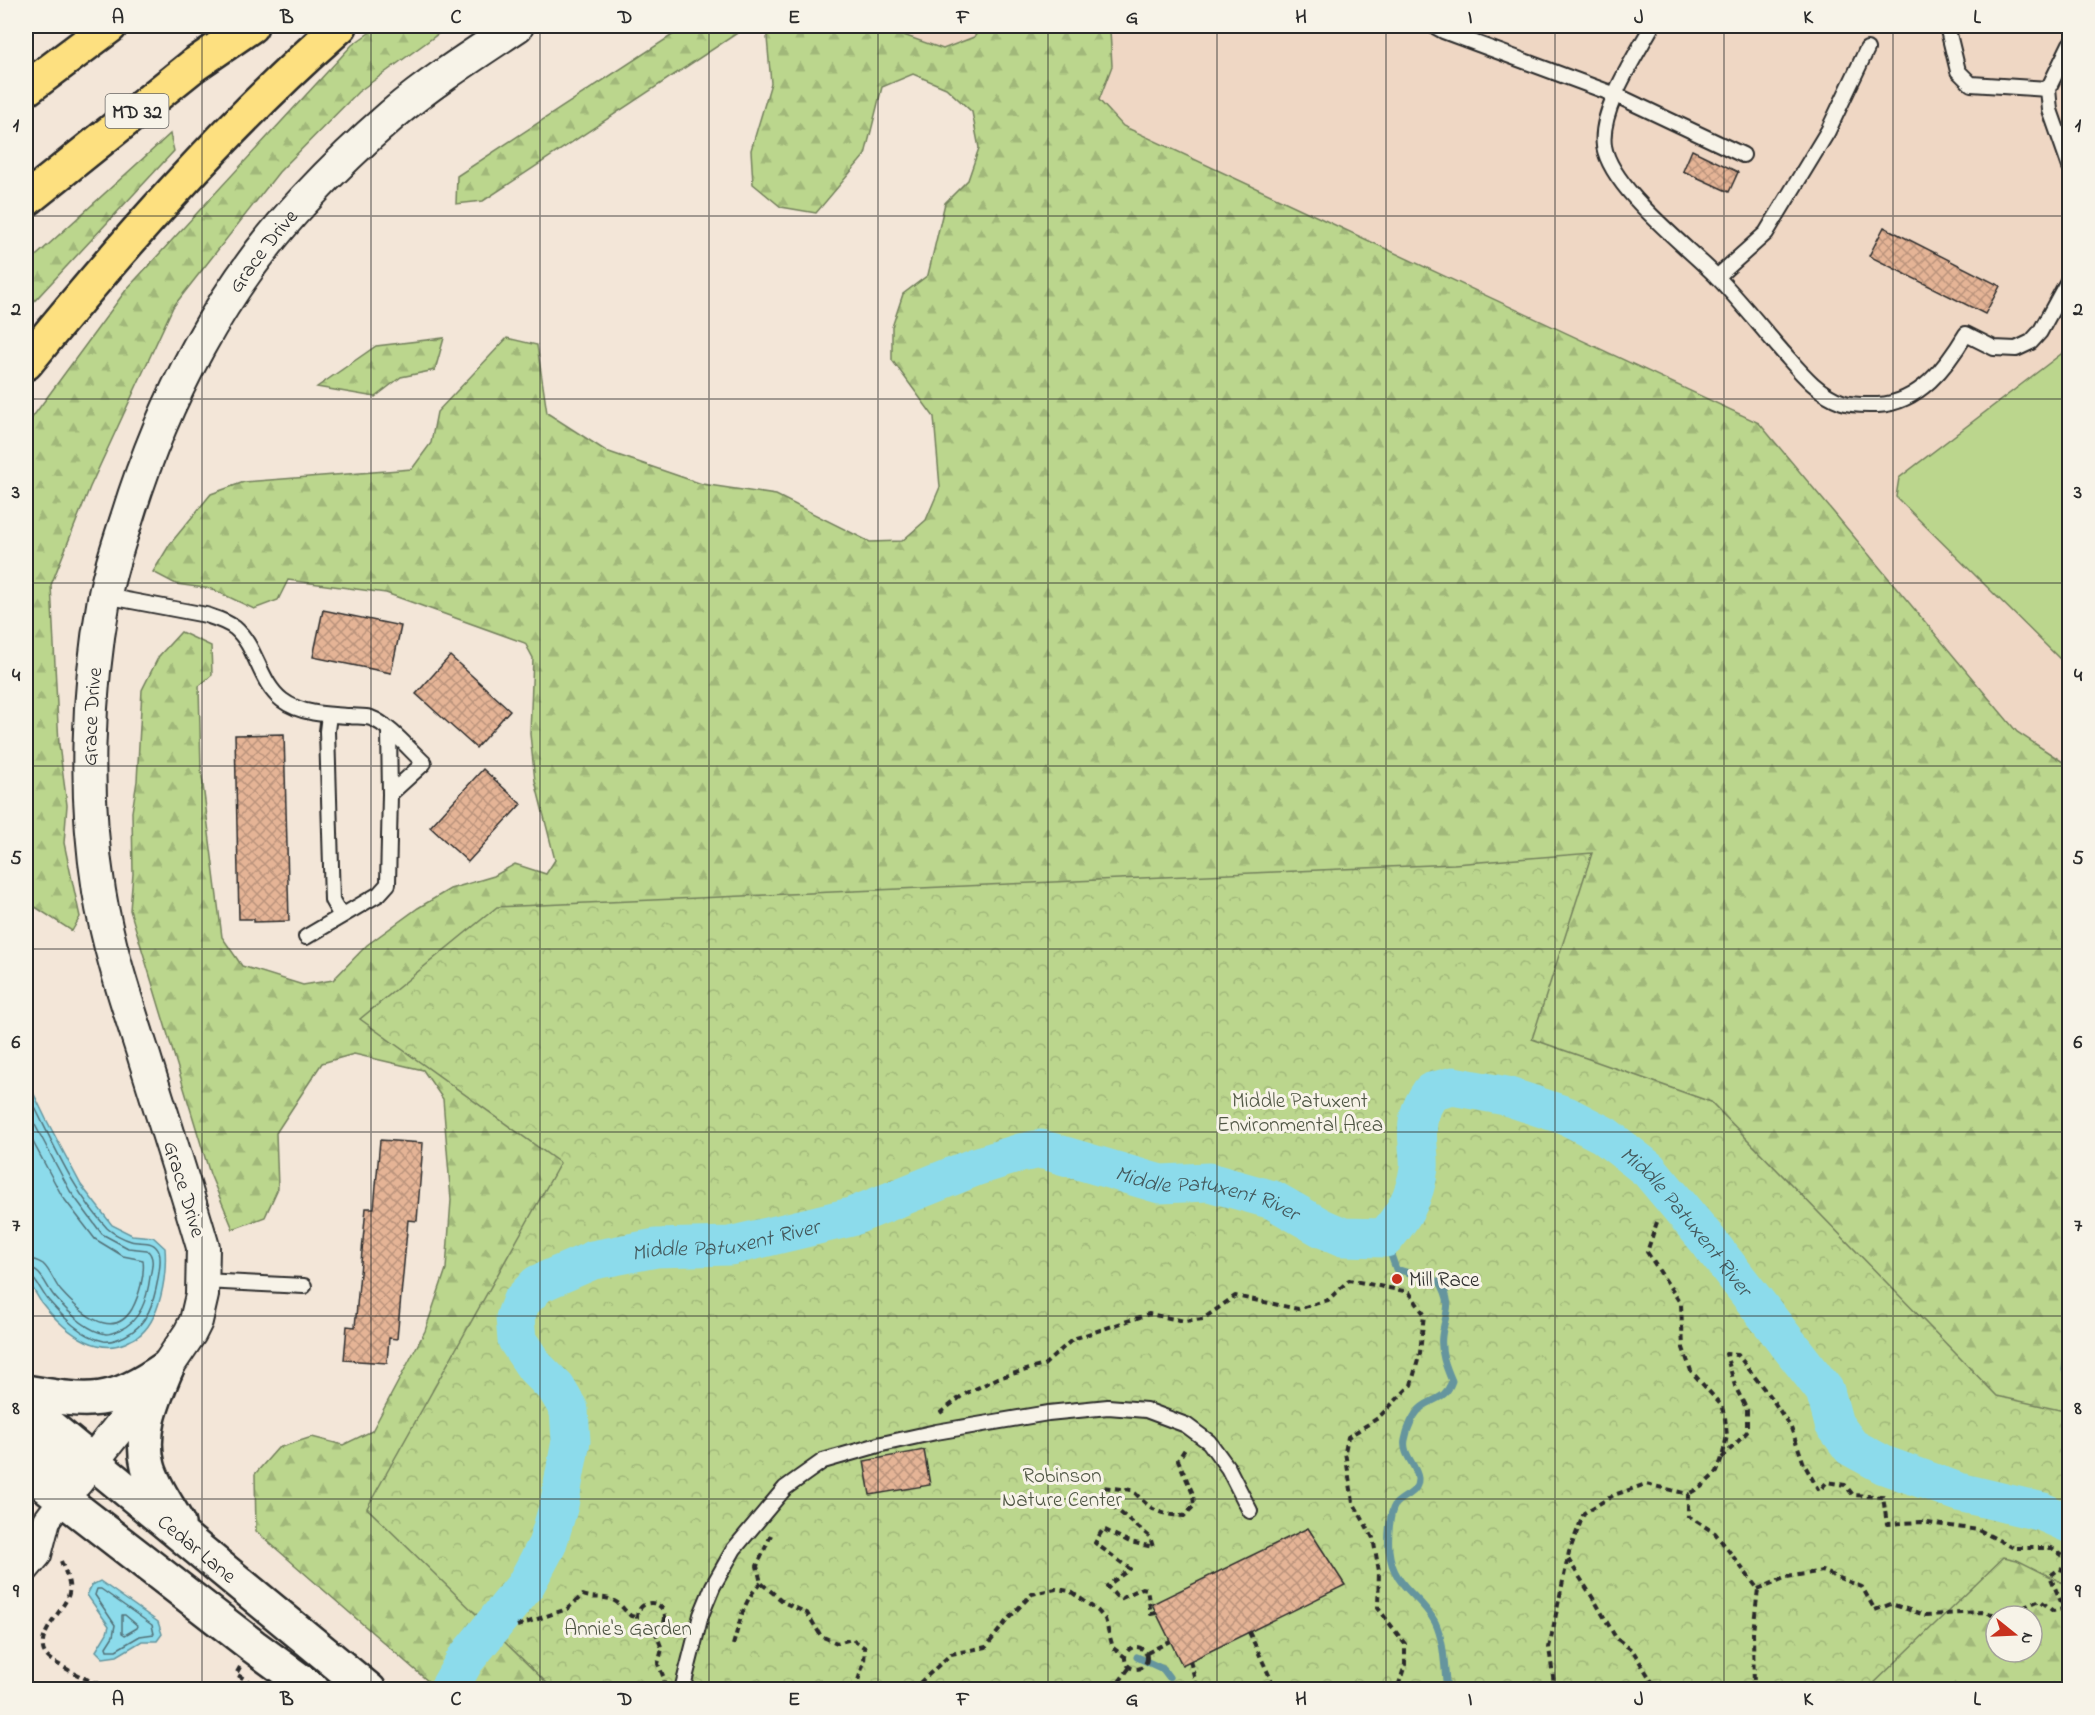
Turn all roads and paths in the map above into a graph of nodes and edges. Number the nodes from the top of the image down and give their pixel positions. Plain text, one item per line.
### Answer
1 (110, 26) edge
2 (251, 26) edge
3 (340, 26) edge
4 (517, 26) edge
5 (1434, 26) edge
6 (1652, 26) edge
7 (1947, 26) edge
8 (2070, 44) edge
9 (1867, 49) dead end
10 (26, 89) edge
11 (2048, 89) junction
12 (1616, 95) junction
13 (1743, 155) dead end
14 (2070, 167) edge
15 (26, 200) edge
16 (1717, 277) junction
17 (2070, 277) edge
18 (26, 363) edge
19 (105, 596) junction
20 (329, 715) junction
21 (389, 731) junction
22 (390, 794) junction
23 (340, 916) junction
24 (306, 937) dead end
25 (1657, 1222) dead end
26 (204, 1281) junction
27 (304, 1286) dead end
28 (167, 1367) junction
29 (26, 1392) edge
30 (26, 1407) edge
31 (1195, 1432) junction
32 (923, 1436) junction
33 (26, 1442) edge
34 (1722, 1458) junction
35 (26, 1470) edge
36 (1688, 1494) junction
37 (60, 1498) edge
38 (1250, 1511) dead end
39 (776, 1527) dead end
40 (186, 1539) junction
41 (1568, 1559) junction
42 (2070, 1561) edge
43 (26, 1569) edge
44 (2070, 1572) edge
45 (761, 1583) junction
46 (1758, 1588) junction
47 (2031, 1604) edge
48 (1984, 1612) edge
49 (1156, 1613) dead end
50 (636, 1617) junction
51 (518, 1626) dead end
52 (655, 1631) junction
53 (1249, 1632) dead end
54 (1170, 1641) dead end
55 (733, 1645) dead end
56 (1147, 1653) junction
57 (1125, 1657) junction
58 (1190, 1661) dead end
59 (1130, 1667) junction
60 (1118, 1683) junction
61 (1197, 1687) edge
62 (133, 1689) edge
63 (313, 1689) edge
64 (369, 1689) edge
65 (664, 1689) edge
66 (682, 1689) edge
67 (855, 1689) edge
68 (912, 1689) edge
69 (1113, 1689) edge
70 (1124, 1689) edge
71 (1190, 1689) edge
72 (1276, 1689) edge
73 (1400, 1689) edge
74 (1555, 1689) edge
75 (1657, 1689) edge
76 (1754, 1689) edge

1 - 10 highway
2 - 15 highway, MD 32
3 - 18 highway
4 - 19 street, Grace Drive
5 - 12 lane
6 - 12 lane
7 - 11 lane
8 - 11 lane
9 - 16 lane
11 - 14 lane
12 - 13 lane
12 - 16 lane
16 - 17 lane
19 - 20 lane
19 - 26 street, Grace Drive
20 - 21 lane
20 - 23 lane
21 - 22 lane
21 - 22 lane
22 - 23 lane
23 - 24 lane
25 - 34 path
26 - 27 lane
26 - 28 street, Grace Drive
28 - 29 main road
28 - 37 street, Grace Drive
28 - 40 main road
30 - 37 main road, Cedar Lane
31 - 32 lane
31 - 38 lane
31 - 49 path
32 - 66 lane
32 - 73 path
33 - 37 main road
34 - 36 path
34 - 42 path
35 - 37 main road, Cedar Lane
36 - 41 path
36 - 46 path
37 - 40 main road, Cedar Lane
37 - 43 street
37 - 62 path
37 - 63 main road, Cedar Lane
39 - 45 path
40 - 64 main road, Cedar Lane
41 - 74 path
41 - 75 path
44 - 47 path
45 - 55 path
45 - 67 path
46 - 48 path
46 - 76 path
50 - 51 path
50 - 52 path
50 - 52 path
52 - 65 path
53 - 72 path
54 - 56 path
56 - 57 path
56 - 59 path
57 - 59 path
57 - 68 path
58 - 61 path
59 - 60 path
60 - 69 path
60 - 70 path
61 - 71 path

